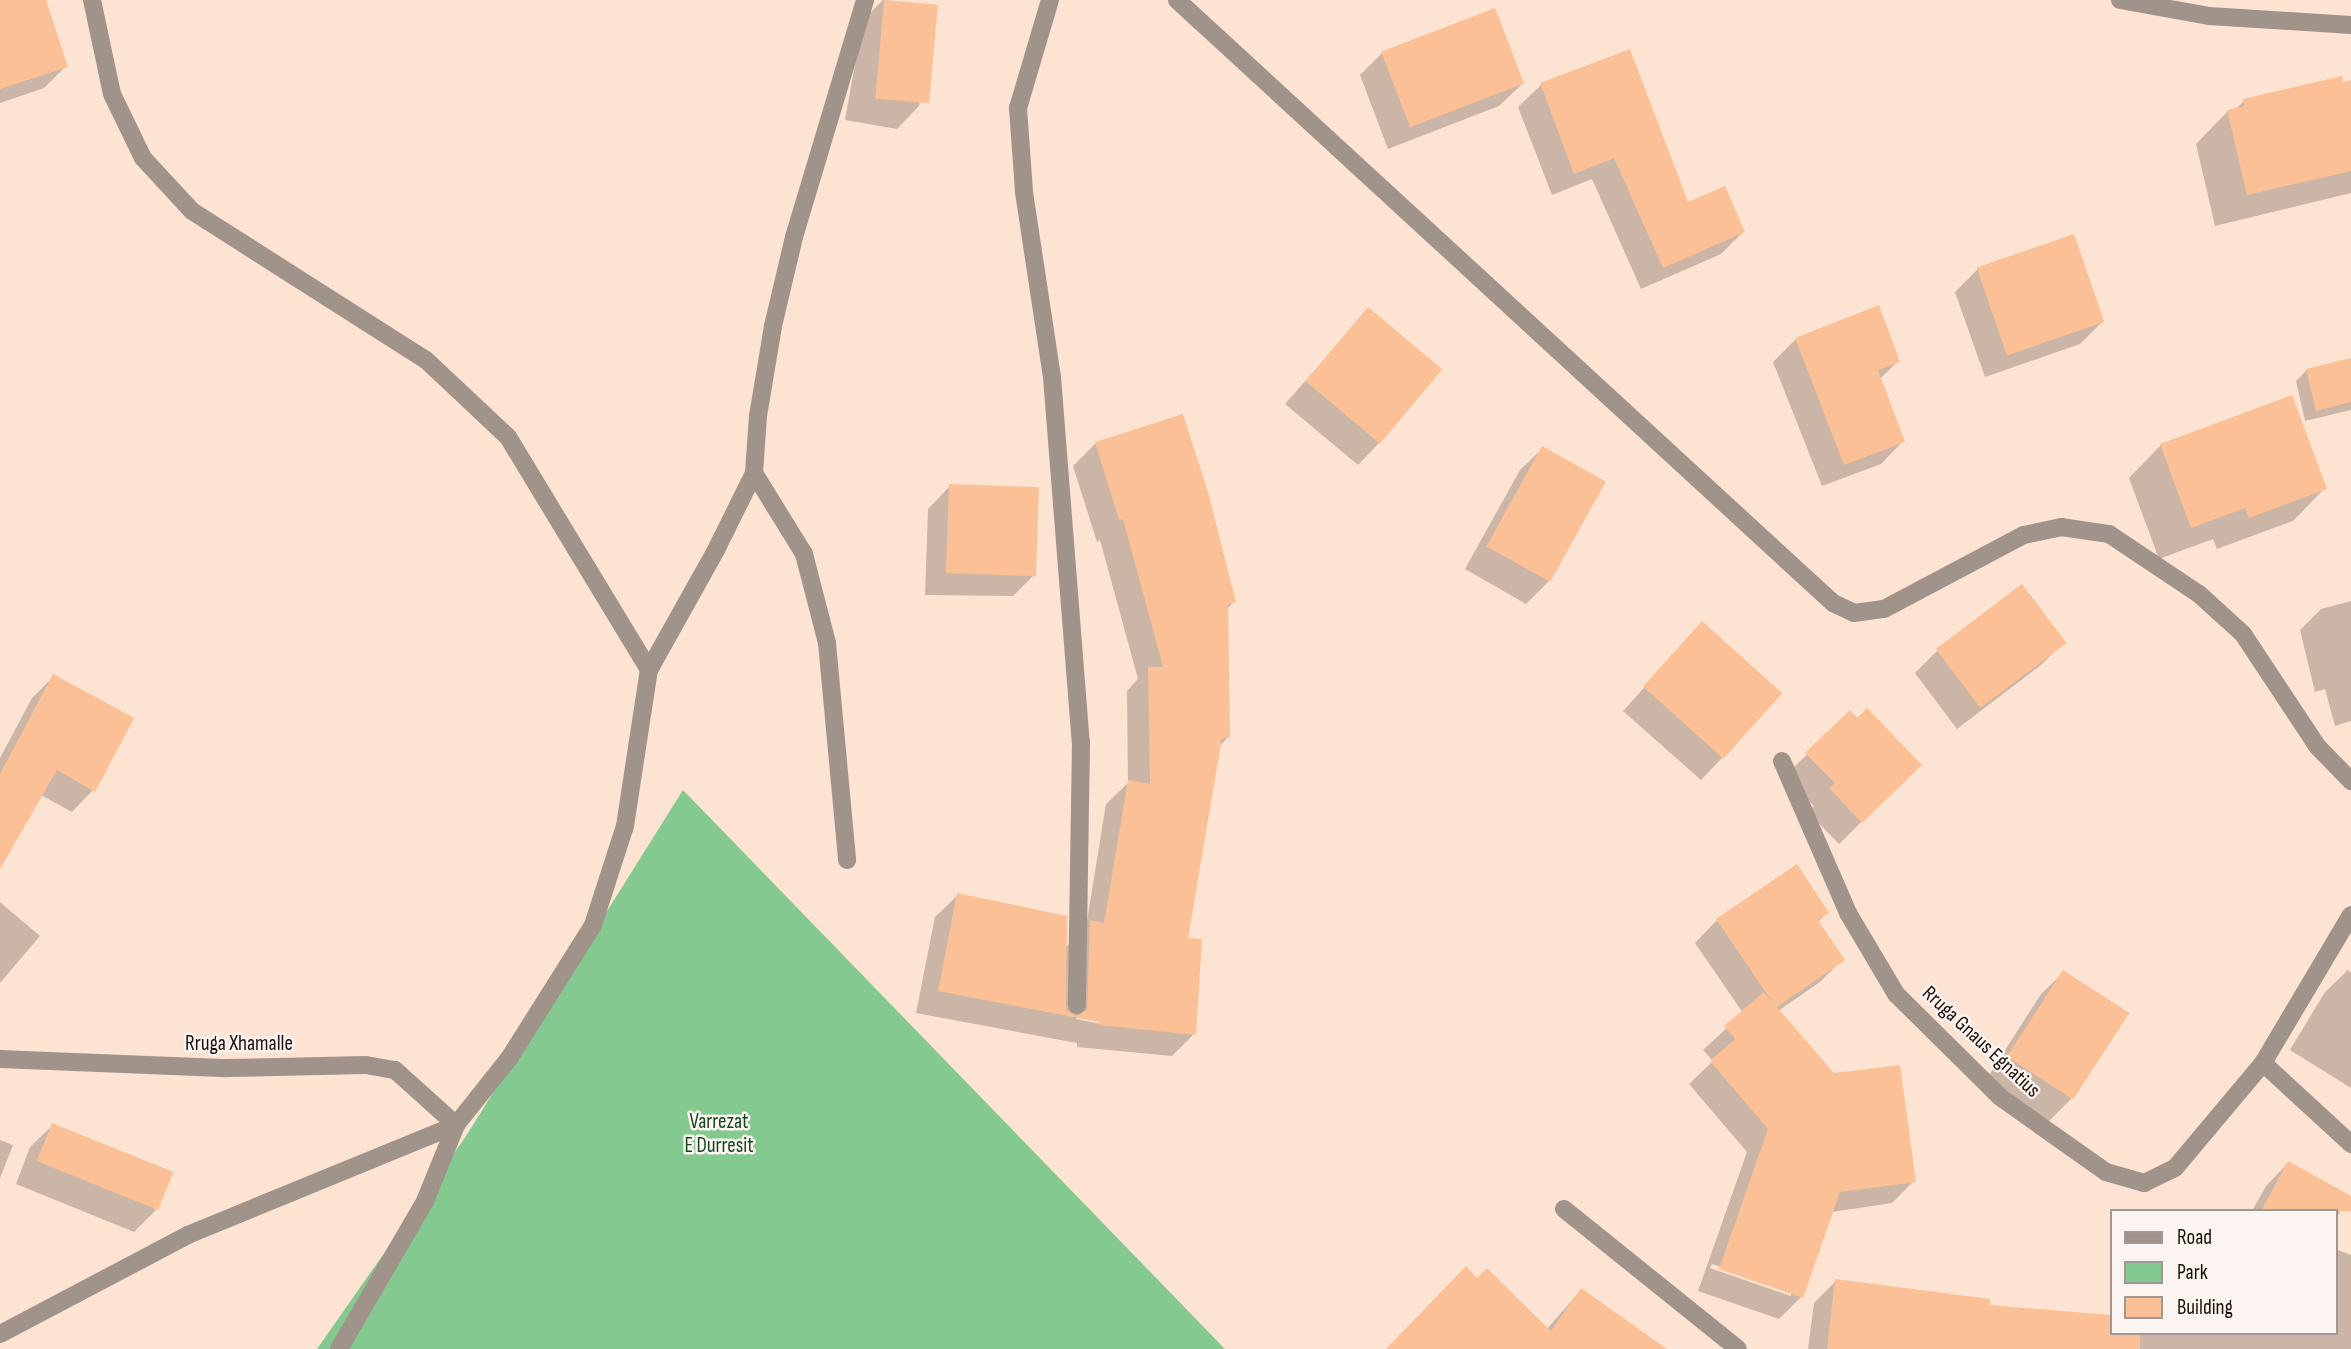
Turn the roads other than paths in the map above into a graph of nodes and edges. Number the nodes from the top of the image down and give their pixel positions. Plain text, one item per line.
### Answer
1 (92, 0) edge
2 (865, 0) edge
3 (1050, 0) edge
4 (1177, 0) edge
5 (2120, 0) edge
6 (2351, 25) edge
7 (754, 473) junction
8 (649, 670) junction
9 (1782, 761) dead end
10 (2351, 781) edge
11 (847, 860) dead end
12 (2351, 915) edge
13 (1077, 1005) dead end
14 (0, 1059) edge
15 (2263, 1063) junction
16 (456, 1125) junction
17 (2351, 1144) edge
18 (1564, 1209) dead end
19 (0, 1334) edge
20 (339, 1349) edge
21 (1738, 1349) edge

1 - 8 street
2 - 7 street
3 - 13 street
4 - 10 street
5 - 6 street
7 - 8 street
7 - 11 street
8 - 16 street
9 - 15 street, Rruga Gnaus Egnatius
12 - 15 street, Rruga Gnaus Egnatius
14 - 16 street, Rruga Xhamalle
15 - 17 street
16 - 19 street
16 - 20 street
18 - 21 street

